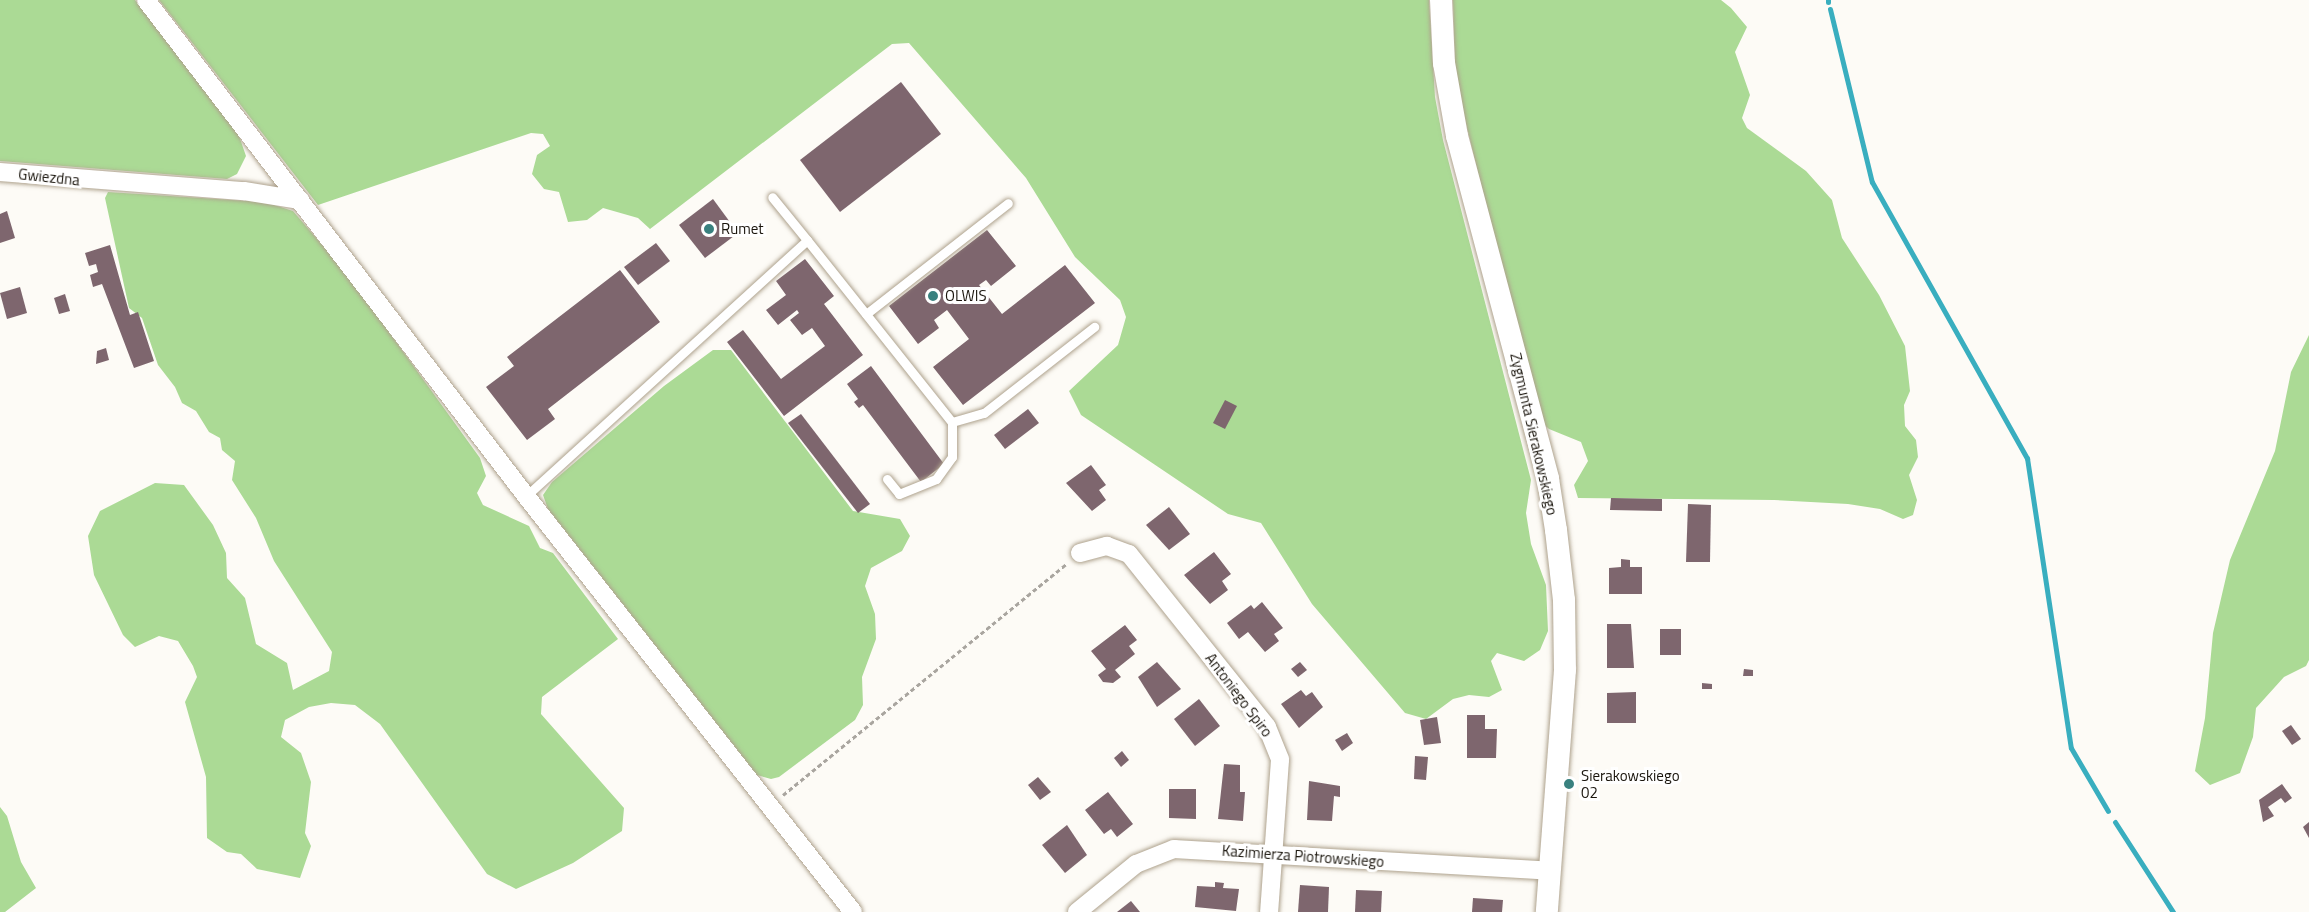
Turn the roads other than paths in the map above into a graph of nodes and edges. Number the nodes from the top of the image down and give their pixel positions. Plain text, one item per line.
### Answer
1 (146, 0) edge
2 (1441, 0) edge
3 (0, 172) edge
4 (772, 197) dead end
5 (300, 200) junction
6 (1008, 203) dead end
7 (807, 240) junction
8 (866, 314) junction
9 (1094, 327) dead end
10 (952, 422) junction
11 (887, 479) dead end
12 (526, 496) junction
13 (1080, 553) road end
14 (1274, 854) junction
15 (1550, 871) junction
16 (853, 912) edge
17 (1077, 912) edge
18 (1269, 912) edge
19 (1547, 912) edge

1 - 5 street
2 - 15 street, Zygmunta Sierakowskiego
3 - 5 street, Gwiezdna
4 - 7 lane
5 - 12 street
6 - 8 lane
7 - 8 lane
7 - 12 lane
8 - 10 lane
9 - 10 lane
10 - 11 lane
12 - 16 street
13 - 14 street, Antoniego Spiro
14 - 15 street, Kazimierza Piotrowskiego
14 - 17 street, Kazimierza Piotrowskiego
14 - 18 street, Antoniego Spiro
15 - 19 street, Zygmunta Sierakowskiego

